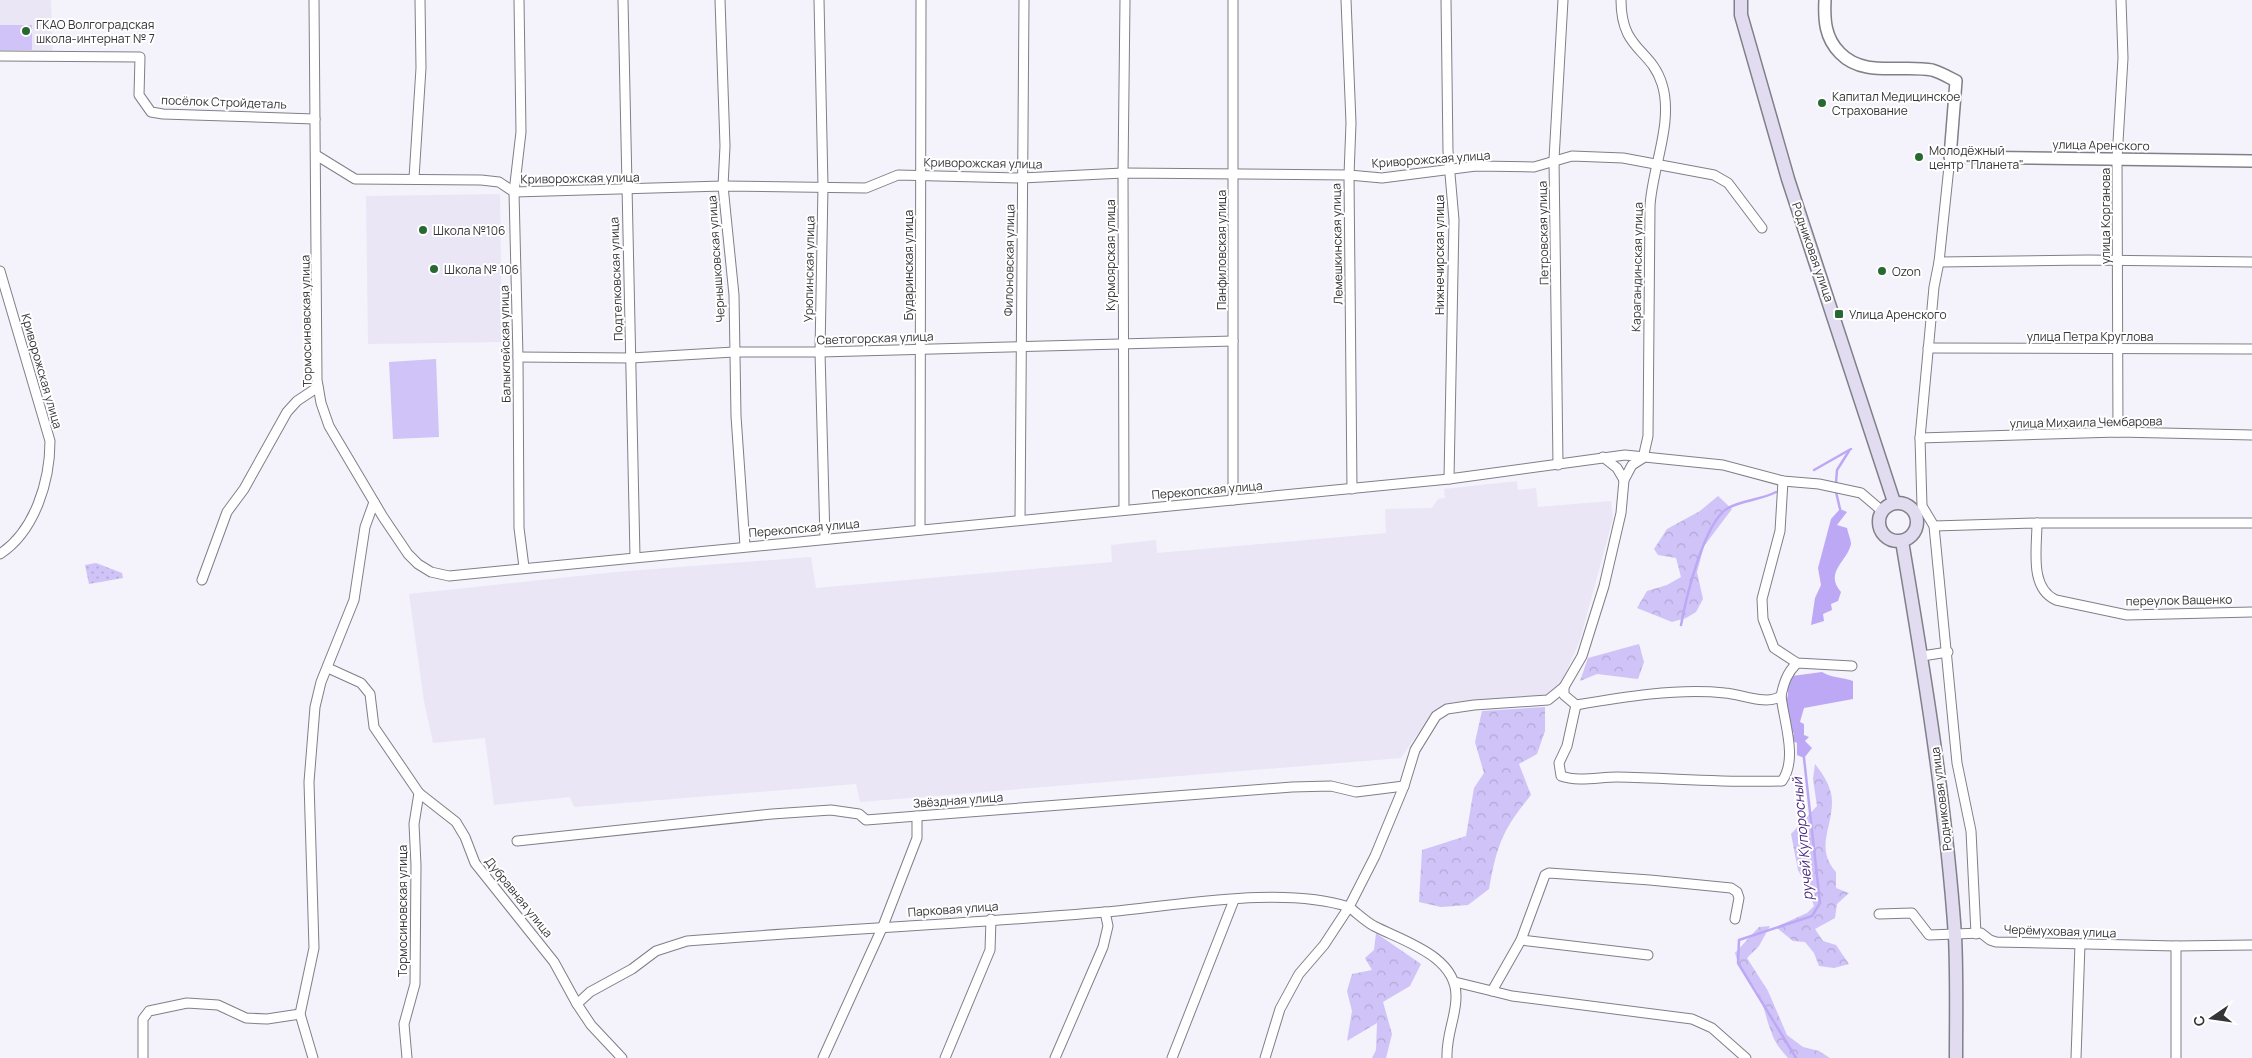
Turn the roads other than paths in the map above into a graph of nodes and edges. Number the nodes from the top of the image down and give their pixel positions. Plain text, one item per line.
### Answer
1 (314, 0) edge
2 (420, 0) edge
3 (519, 0) edge
4 (623, 0) edge
5 (720, 0) edge
6 (819, 0) edge
7 (921, 0) edge
8 (1024, 0) edge
9 (1125, 0) edge
10 (1233, 0) edge
11 (1346, 0) edge
12 (1446, 0) edge
13 (1562, 0) edge
14 (1621, 0) edge
15 (1741, 0) edge
16 (1824, 0) edge
17 (2121, 0) edge
18 (0, 56) edge
19 (315, 118) junction
20 (316, 155) junction
21 (1950, 157) junction
22 (2117, 159) junction
23 (1554, 160) junction
24 (2252, 161) edge
25 (1658, 165) junction
26 (1450, 170) junction
27 (1123, 173) junction
28 (1234, 174) junction
29 (920, 175) junction
30 (1349, 175) junction
31 (414, 178) junction
32 (1022, 178) junction
33 (723, 186) junction
34 (823, 186) junction
35 (626, 190) junction
36 (514, 192) junction
37 (1762, 228) dead end
38 (2117, 261) junction
39 (1939, 262) junction
40 (2252, 262) edge
41 (0, 271) edge
42 (1233, 341) junction
43 (1123, 345) junction
44 (1020, 346) junction
45 (1928, 348) junction
46 (2116, 348) junction
47 (920, 349) junction
48 (2252, 349) edge
49 (734, 352) junction
50 (820, 352) junction
51 (518, 357) junction
52 (631, 358) junction
53 (318, 387) junction
54 (2118, 432) junction
55 (2252, 435) edge
56 (1920, 438) junction
57 (1604, 457) junction
58 (1643, 458) junction
59 (1558, 466) junction
60 (1449, 479) junction
61 (1624, 480) junction
62 (1783, 481) junction
63 (1352, 489) junction
64 (1233, 500) junction
65 (374, 502) junction
66 (1894, 502) junction
67 (1124, 510) junction
68 (1882, 511) junction
69 (1922, 516) junction
70 (1020, 520) junction
71 (2252, 523) edge
72 (2037, 524) junction
73 (1934, 526) junction
74 (920, 530) junction
75 (825, 538) junction
76 (1902, 541) junction
77 (745, 546) junction
78 (0, 554) edge
79 (635, 557) junction
80 (524, 567) junction
81 (202, 580) dead end
82 (2252, 612) edge
83 (1948, 652) junction
84 (1922, 656) junction
85 (1797, 664) junction
86 (1852, 666) dead end
87 (328, 668) junction
88 (1564, 687) junction
89 (1781, 696) junction
90 (1576, 705) junction
91 (1404, 786) junction
92 (419, 793) junction
93 (918, 816) junction
94 (517, 841) dead end
95 (1234, 900) junction
96 (1349, 907) junction
97 (1105, 912) junction
98 (1879, 914) dead end
99 (991, 919) junction
100 (1736, 919) dead end
101 (883, 926) junction
102 (1976, 934) junction
103 (1955, 935) junction
104 (1521, 940) junction
105 (2080, 944) junction
106 (2252, 945) edge
107 (2176, 946) junction
108 (1648, 955) dead end
109 (1455, 982) junction
110 (1492, 991) junction
111 (577, 1004) junction
112 (300, 1014) junction
113 (143, 1058) edge
114 (313, 1058) edge
115 (407, 1058) edge
116 (622, 1058) edge
117 (823, 1058) edge
118 (945, 1058) edge
119 (1055, 1058) edge
120 (1172, 1058) edge
121 (1264, 1058) edge
122 (1447, 1058) edge
123 (1746, 1058) edge
124 (1956, 1058) edge
125 (2076, 1058) edge
126 (2176, 1058) edge

1 - 19 street, Тормосиновская улица
2 - 31 street
3 - 36 street, Балыклейская улица
4 - 35 street, Подтелковская улица
5 - 33 street, Чернышковская улица
6 - 34 street, Урюпинская улица
7 - 29 street, Бударинская улица
8 - 32 street, Филоновская улица
9 - 27 street, Курмоярская улица
10 - 28 street, Панфиловская улица
11 - 30 street, Лемешкинская улица
12 - 26 street, Нижнечирская улица
13 - 23 street, Петровская улица
14 - 25 street, Карагандинская улица
15 - 66 main road, Родниковая улица
16 - 21 street, Родниковая улица
17 - 22 street, улица Корганова
18 - 19 street, посёлок Стройдеталь
19 - 20 street, Тормосиновская улица
20 - 31 street, Криворожская улица
20 - 53 street, Тормосиновская улица
21 - 22 street, улица Аренского
21 - 39 street, Родниковая улица
22 - 24 street, улица Аренского
22 - 38 street, улица Корганова
23 - 25 street, Криворожская улица
23 - 26 street, Криворожская улица
23 - 59 street, Петровская улица
25 - 37 street, Криворожская улица
25 - 58 street, Карагандинская улица
26 - 30 street, Криворожская улица
26 - 60 street, Нижнечирская улица
27 - 28 street, Криворожская улица
27 - 32 street, Криворожская улица
27 - 43 street, Курмоярская улица
28 - 30 street, Криворожская улица
28 - 42 street, Панфиловская улица
29 - 32 street, Криворожская улица
29 - 34 street, Криворожская улица
29 - 47 street, Бударинская улица
30 - 63 street, Лемешкинская улица
31 - 36 street, Криворожская улица
32 - 44 street, Филоновская улица
33 - 34 street, Криворожская улица
33 - 35 street, Криворожская улица
33 - 49 street, Чернышковская улица
34 - 50 street, Урюпинская улица
35 - 36 street, Криворожская улица
35 - 52 street, Подтелковская улица
36 - 51 street, Балыклейская улица
38 - 39 street
38 - 40 street
38 - 46 street, улица Корганова
39 - 45 street, Родниковая улица
41 - 78 street, Криворожская улица
42 - 43 street, Светогорская улица
42 - 64 street, Панфиловская улица
43 - 44 street, Светогорская улица
43 - 67 street, Курмоярская улица
44 - 47 street, Светогорская улица
44 - 70 street, Филоновская улица
45 - 46 street, улица Петра Круглова
45 - 56 street, Родниковая улица
46 - 48 street, улица Петра Круглова
46 - 54 street, улица Корганова
47 - 50 street, Светогорская улица
47 - 74 street, Бударинская улица
49 - 50 street, Светогорская улица
49 - 52 street, Светогорская улица
49 - 77 street, Чернышковская улица
50 - 75 street, Урюпинская улица
51 - 52 street, Светогорская улица
51 - 80 street, Балыклейская улица
52 - 79 street, Подтелковская улица
53 - 65 street, Тормосиновская улица
53 - 81 street
54 - 55 street, улица Михаила Чембарова
54 - 56 street, улица Михаила Чембарова
56 - 69 street, Родниковая улица
57 - 58 street, Перекопская улица
57 - 59 street, Перекопская улица
57 - 61 street
58 - 61 street
58 - 62 street, Перекопская улица
59 - 60 street, Перекопская улица
60 - 63 street, Перекопская улица
61 - 88 street
62 - 68 street, Перекопская улица
62 - 85 street
63 - 64 street, Перекопская улица
64 - 67 street, Перекопская улица
65 - 80 street, Тормосиновская улица
65 - 87 street
66 - 68 main road
66 - 69 main road, Родниковая улица
67 - 70 street, Перекопская улица
68 - 76 main road
69 - 73 street, Родниковая улица
69 - 76 main road
70 - 74 street, Перекопская улица
71 - 72 street
72 - 73 street
72 - 82 street, переулок Ващенко
73 - 83 street, Родниковая улица
74 - 75 street, Перекопская улица
75 - 77 street, Перекопская улица
76 - 84 main road, Родниковая улица
77 - 79 street, Перекопская улица
79 - 80 street, Перекопская улица
83 - 84 street
83 - 102 street, Родниковая улица
84 - 103 main road, Родниковая улица
85 - 86 street
85 - 89 street
87 - 92 street, Дубравная улица
87 - 112 street
88 - 90 street
88 - 91 street
89 - 90 street
89 - 90 street
91 - 93 street, Звёздная улица
91 - 96 street
92 - 111 street, Дубравная улица
92 - 115 street, Тормосиновская улица
93 - 94 street, Звёздная улица
93 - 101 street
95 - 96 street, Парковая улица
95 - 97 street, Парковая улица
95 - 120 street
96 - 109 street
96 - 121 street
97 - 99 street, Парковая улица
97 - 119 street
98 - 103 street, Черёмуховая улица
99 - 101 street, Парковая улица
99 - 118 street
100 - 104 street
101 - 111 street, Парковая улица
101 - 117 street
102 - 103 street, Черёмуховая улица
102 - 105 street, Черёмуховая улица
103 - 124 main road, Родниковая улица
104 - 108 street
104 - 110 street
105 - 107 street, Черёмуховая улица
105 - 125 street
106 - 107 street, Черёмуховая улица
107 - 126 street
109 - 110 street
109 - 122 street
110 - 123 street
111 - 116 street, Дубравная улица
112 - 113 street
112 - 114 street

